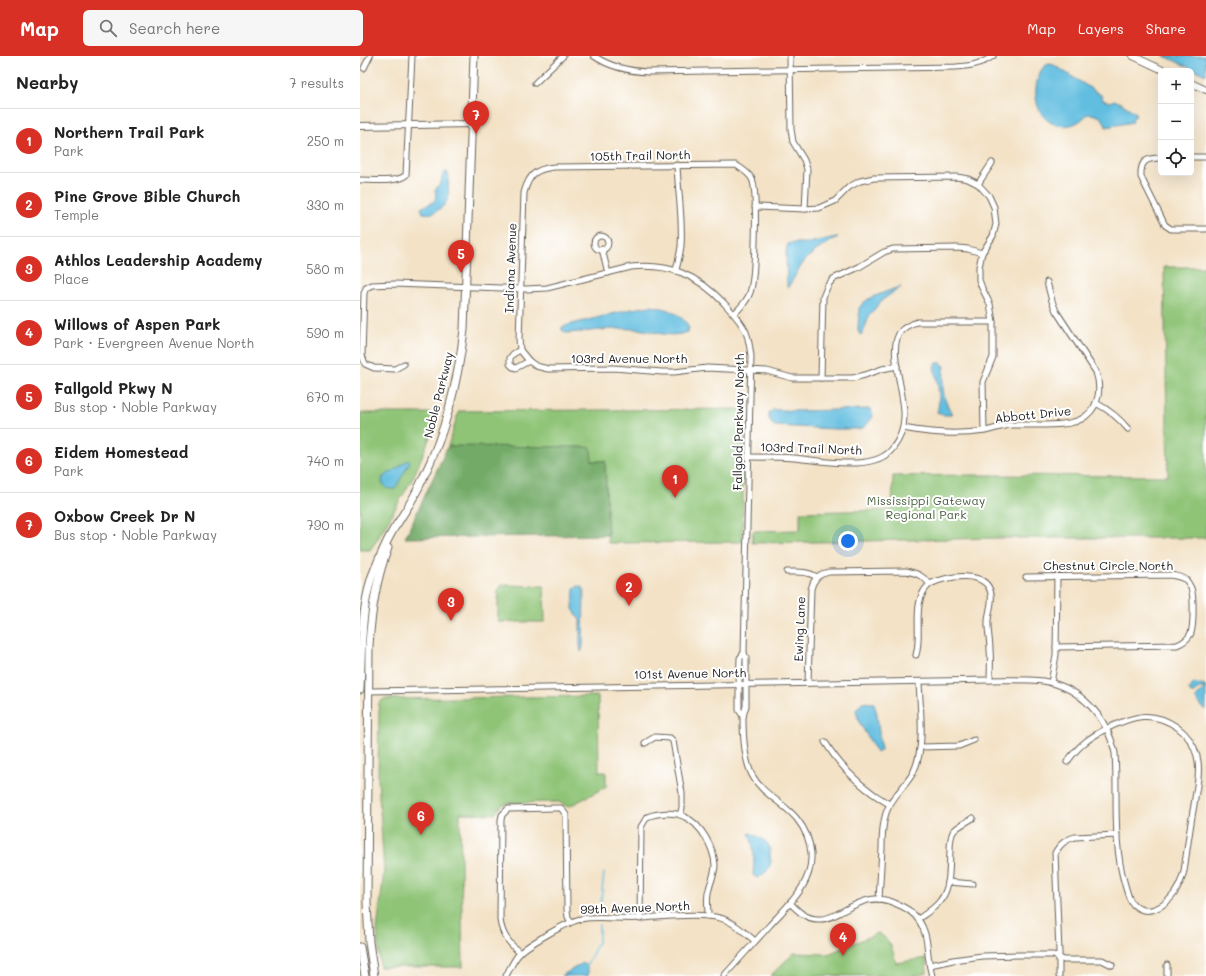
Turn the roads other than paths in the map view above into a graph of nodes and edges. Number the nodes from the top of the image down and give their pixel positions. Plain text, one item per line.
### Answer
1 (370, 56) edge
2 (412, 56) edge
3 (474, 56) edge
4 (563, 56) edge
5 (594, 56) edge
6 (790, 56) edge
7 (993, 56) edge
8 (1133, 56) edge
9 (364, 68) dead end
10 (1159, 68) edge
11 (790, 70) junction
12 (535, 83) dead end
13 (1194, 84) edge
14 (1206, 90) edge
15 (408, 124) junction
16 (471, 124) junction
17 (360, 126) edge
18 (1194, 157) edge
19 (1206, 157) edge
20 (1158, 158) edge
21 (992, 163) dead end
22 (677, 165) junction
23 (532, 174) joint
24 (360, 180) edge
25 (978, 184) junction
26 (755, 207) junction
27 (805, 209) junction
28 (1206, 229) edge
29 (602, 250) dead end
30 (982, 253) junction
31 (676, 270) junction
32 (608, 272) junction
33 (1047, 282) dead end
34 (465, 287) junction
35 (520, 289) junction
36 (734, 314) junction
37 (993, 322) junction
38 (520, 350) junction
39 (529, 361) junction
40 (404, 364) dead end
41 (897, 366) junction
42 (751, 370) junction
43 (821, 378) junction
44 (1096, 403) junction
45 (902, 428) junction
46 (1128, 430) dead end
47 (984, 431) junction
48 (748, 457) junction
49 (402, 516) junction
50 (787, 572) dead end
51 (1057, 576) junction
52 (1026, 577) dead end
53 (817, 578) junction
54 (930, 584) junction
55 (1056, 647) junction
56 (744, 653) junction
57 (916, 655) dead end
58 (990, 680) junction
59 (919, 682) junction
60 (808, 683) junction
61 (1051, 683) junction
62 (739, 684) junction
63 (746, 684) junction
64 (369, 690) junction
65 (360, 691) edge
66 (743, 716) junction
67 (1107, 729) junction
68 (974, 740) dead end
69 (825, 742) dead end
70 (645, 743) dead end
71 (920, 747) junction
72 (1067, 762) dead end
73 (889, 804) junction
74 (680, 815) junction
75 (973, 818) dead end
76 (1117, 835) junction
77 (948, 882) junction
78 (973, 884) dead end
79 (879, 898) junction
80 (790, 903) junction
81 (708, 916) junction
82 (640, 919) junction
83 (918, 919) junction
84 (571, 922) junction
85 (755, 941) junction
86 (360, 947) edge
87 (520, 952) junction
88 (1059, 958) junction
89 (930, 965) junction
90 (1112, 965) dead end
91 (1167, 965) dead end
92 (365, 976) edge
93 (374, 976) edge
94 (506, 976) edge
95 (724, 976) edge
96 (932, 976) edge
97 (1059, 976) edge
98 (1167, 976) edge

1 - 9 street
2 - 15 street
3 - 16 main road, Noble Parkway
4 - 12 street
5 - 11 street
6 - 11 street
7 - 11 street
8 - 10 street
11 - 27 street
13 - 14 street
15 - 16 street
15 - 17 street
15 - 24 street
16 - 34 main road, Noble Parkway
18 - 19 street
20 - 28 street
21 - 25 street
22 - 23 street, 105th Trail North
22 - 26 street, 105th Trail North
22 - 31 street
23 - 35 street, Indiana Avenue
25 - 27 street
25 - 30 street
26 - 27 street
26 - 36 street
29 - 32 street
30 - 37 street
30 - 43 street
31 - 32 street, Fallgold Parkway North
31 - 36 street, Fallgold Parkway North
32 - 35 street, Fallgold Parkway North
33 - 44 street
34 - 35 street, Fallgold Parkway North
34 - 40 street, Fallgold Parkway North
34 - 49 main road, Noble Parkway
35 - 38 street, Indiana Avenue
36 - 42 street, Fallgold Parkway North
37 - 41 street, 103rd Trail North
37 - 47 street
38 - 39 street
38 - 39 street
39 - 42 street, 103rd Avenue North
41 - 43 street, 103rd Avenue North
41 - 45 street, 103rd Trail North
42 - 43 street, 103rd Avenue North
42 - 48 street, Fallgold Parkway North
44 - 46 street
44 - 47 street, Abbott Drive
45 - 47 street, Abbott Drive
45 - 48 street, 103rd Trail North
48 - 56 street, Fallgold Parkway North
49 - 64 main road, Noble Parkway
49 - 65 main road, Noble Parkway
50 - 53 street
51 - 52 street, Chestnut Circle North
51 - 55 street
51 - 55 street, Chestnut Circle North
53 - 54 street
53 - 60 street, Ewing Lane
54 - 57 street
54 - 58 street
55 - 61 street
56 - 62 street, Fallgold Parkway North
56 - 63 street, Fallgold Parkway North
58 - 59 street, 101st Avenue North
58 - 61 street, 101st Avenue North
59 - 60 street, 101st Avenue North
59 - 71 street
60 - 63 street, 101st Avenue North
61 - 67 street, 101st Avenue North
62 - 63 street, 101st Avenue North
62 - 64 street, 101st Avenue North
62 - 66 street, Fallgold Parkway North
63 - 66 street, Fallgold Parkway North
64 - 65 street, 101st Avenue North
64 - 93 main road, Noble Parkway
66 - 80 street
67 - 72 street
67 - 76 street, 101st Avenue North
67 - 76 street, 101st Avenue North
68 - 71 street
69 - 73 street
70 - 74 street
71 - 73 street
73 - 79 street
74 - 81 street
74 - 82 street
75 - 77 street
76 - 88 street
77 - 78 street
77 - 83 street
79 - 80 street
79 - 83 street
80 - 85 street
81 - 82 street, 99th Avenue North
81 - 85 street, 99th Avenue North
82 - 84 street, 99th Avenue North
83 - 89 street
84 - 87 street, 99th Avenue North
84 - 87 street
85 - 95 street
86 - 92 main road
87 - 94 street, 99th Avenue North
88 - 89 street
88 - 90 street
88 - 97 street
89 - 96 street
91 - 98 street

